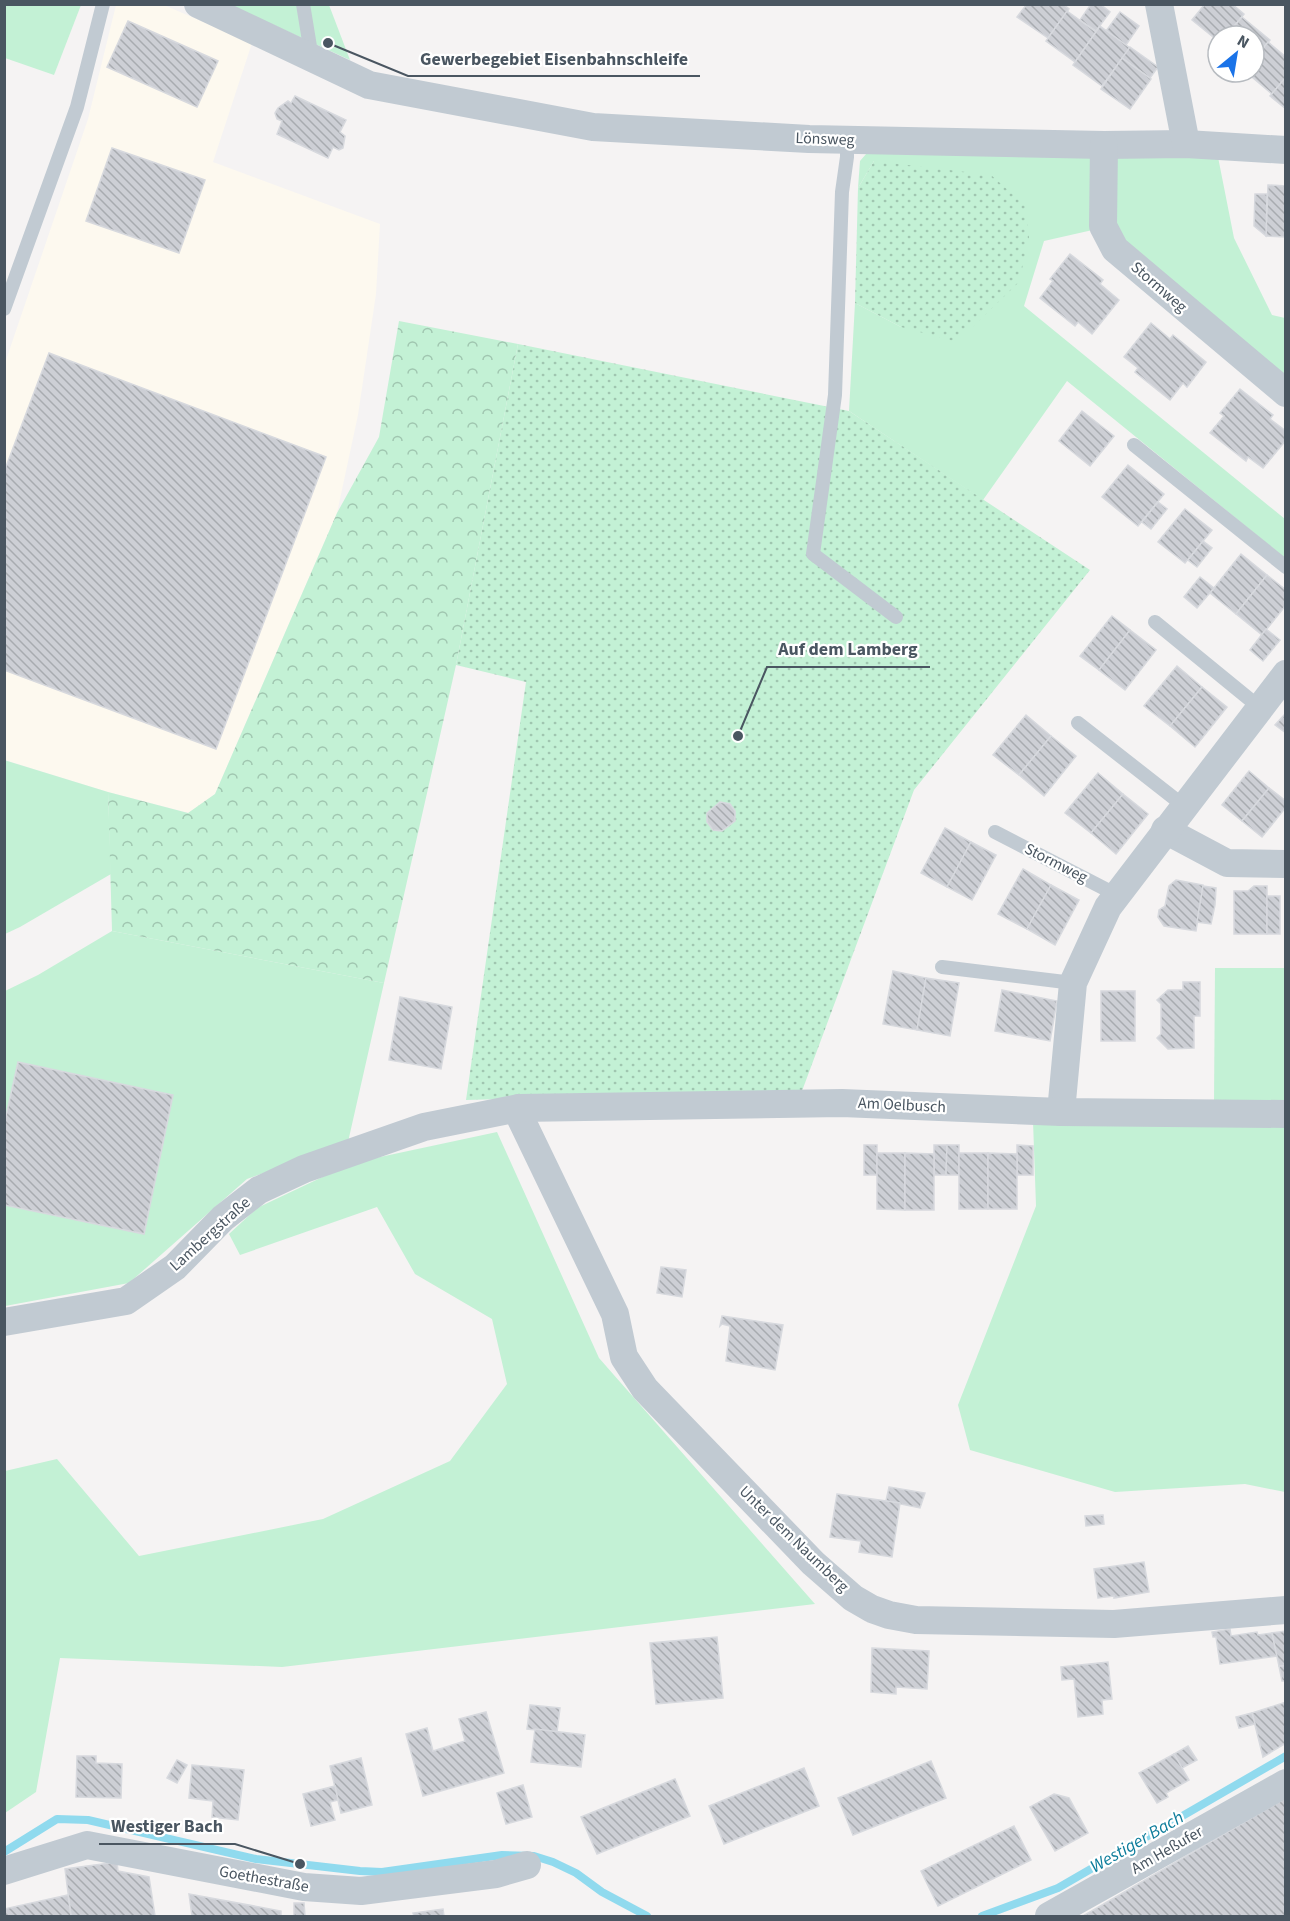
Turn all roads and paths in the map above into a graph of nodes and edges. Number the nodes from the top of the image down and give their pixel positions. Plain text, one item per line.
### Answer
1 (103, 4) edge
2 (198, 4) edge
3 (303, 4) edge
4 (1159, 4) edge
5 (312, 60) junction
6 (847, 139) junction
7 (1186, 144) junction
8 (1104, 145) junction
9 (1286, 150) edge
10 (4, 309) edge
11 (1286, 393) edge
12 (1134, 445) dead end
13 (1286, 567) edge
14 (896, 617) dead end
15 (1155, 622) dead end
16 (1284, 678) edge
17 (1259, 707) junction
18 (1078, 723) dead end
19 (1184, 806) junction
20 (1165, 830) junction
21 (996, 832) dead end
22 (1286, 864) edge
23 (1117, 895) junction
24 (942, 967) dead end
25 (1073, 983) junction
26 (519, 1108) junction
27 (1061, 1112) junction
28 (1286, 1114) edge
29 (4, 1322) edge
30 (1286, 1610) edge
31 (1286, 1783) edge
32 (527, 1865) dead end
33 (4, 1871) edge
34 (1049, 1917) edge

1 - 10 lane
2 - 5 street, Lönsweg
3 - 5 lane
4 - 7 street
5 - 6 street, Lönsweg
6 - 8 street, Lönsweg
6 - 14 lane
7 - 8 street, Lönsweg
7 - 9 street, Lönsweg
8 - 11 street, Stormweg
12 - 13 lane
15 - 17 lane
16 - 17 street
17 - 19 street
18 - 19 lane
19 - 20 street
20 - 22 street
20 - 23 street
21 - 23 lane, Stormweg
23 - 25 street
24 - 25 lane
25 - 27 street
26 - 27 street, Am Oelbusch
26 - 29 street, Lambergstraße
26 - 30 street, Unter dem Naumberg
27 - 28 street, Am Oelbusch
31 - 34 street, Am Heßufer
32 - 33 street, Goethestraße

